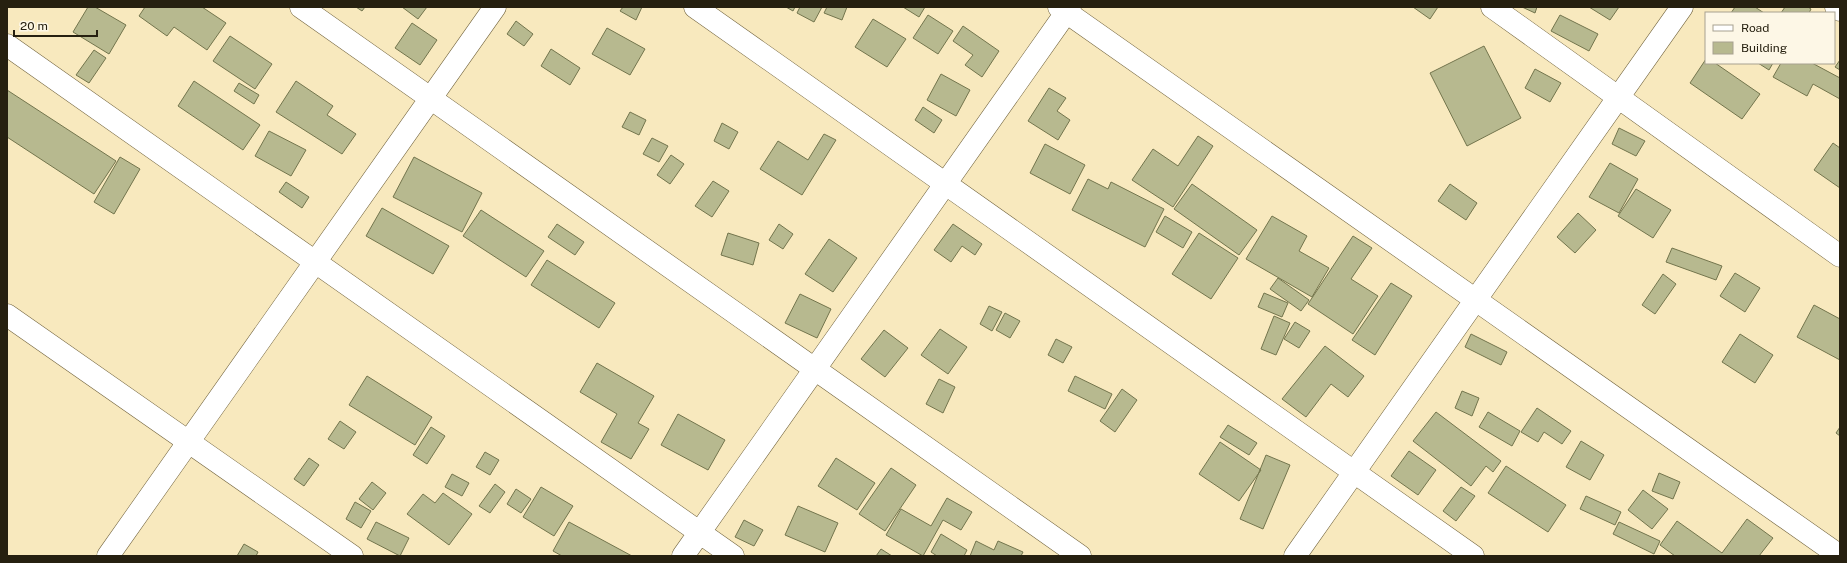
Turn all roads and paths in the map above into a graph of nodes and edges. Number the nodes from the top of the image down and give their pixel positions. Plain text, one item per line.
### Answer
1 (301, 7) edge
2 (495, 7) edge
3 (695, 7) edge
4 (1492, 7) edge
5 (1682, 7) edge
6 (1836, 7) edge
7 (1065, 9) edge
8 (1840, 10) edge
9 (7, 45) edge
10 (1618, 97) junction
11 (430, 98) junction
12 (945, 184) junction
13 (1840, 256) edge
14 (315, 262) junction
15 (1475, 300) junction
16 (7, 315) edge
17 (815, 369) junction
18 (188, 442) junction
19 (1354, 472) junction
20 (700, 533) junction
21 (108, 556) edge
22 (352, 556) edge
23 (683, 556) edge
24 (733, 556) edge
25 (1080, 556) edge
26 (1295, 556) edge
27 (1473, 556) edge
28 (1840, 556) edge

1 - 11 street
2 - 11 street
3 - 12 street
4 - 10 street
5 - 10 street
6 - 8 street
7 - 12 street
7 - 15 street
9 - 14 street
10 - 13 street
10 - 15 street
11 - 14 street
11 - 17 street
12 - 17 street
12 - 19 street
14 - 18 street
14 - 20 street
15 - 19 street
15 - 28 street
16 - 18 street
17 - 20 street
17 - 25 street
18 - 21 street
18 - 22 street
19 - 26 street
19 - 27 street
20 - 23 street
20 - 24 street

